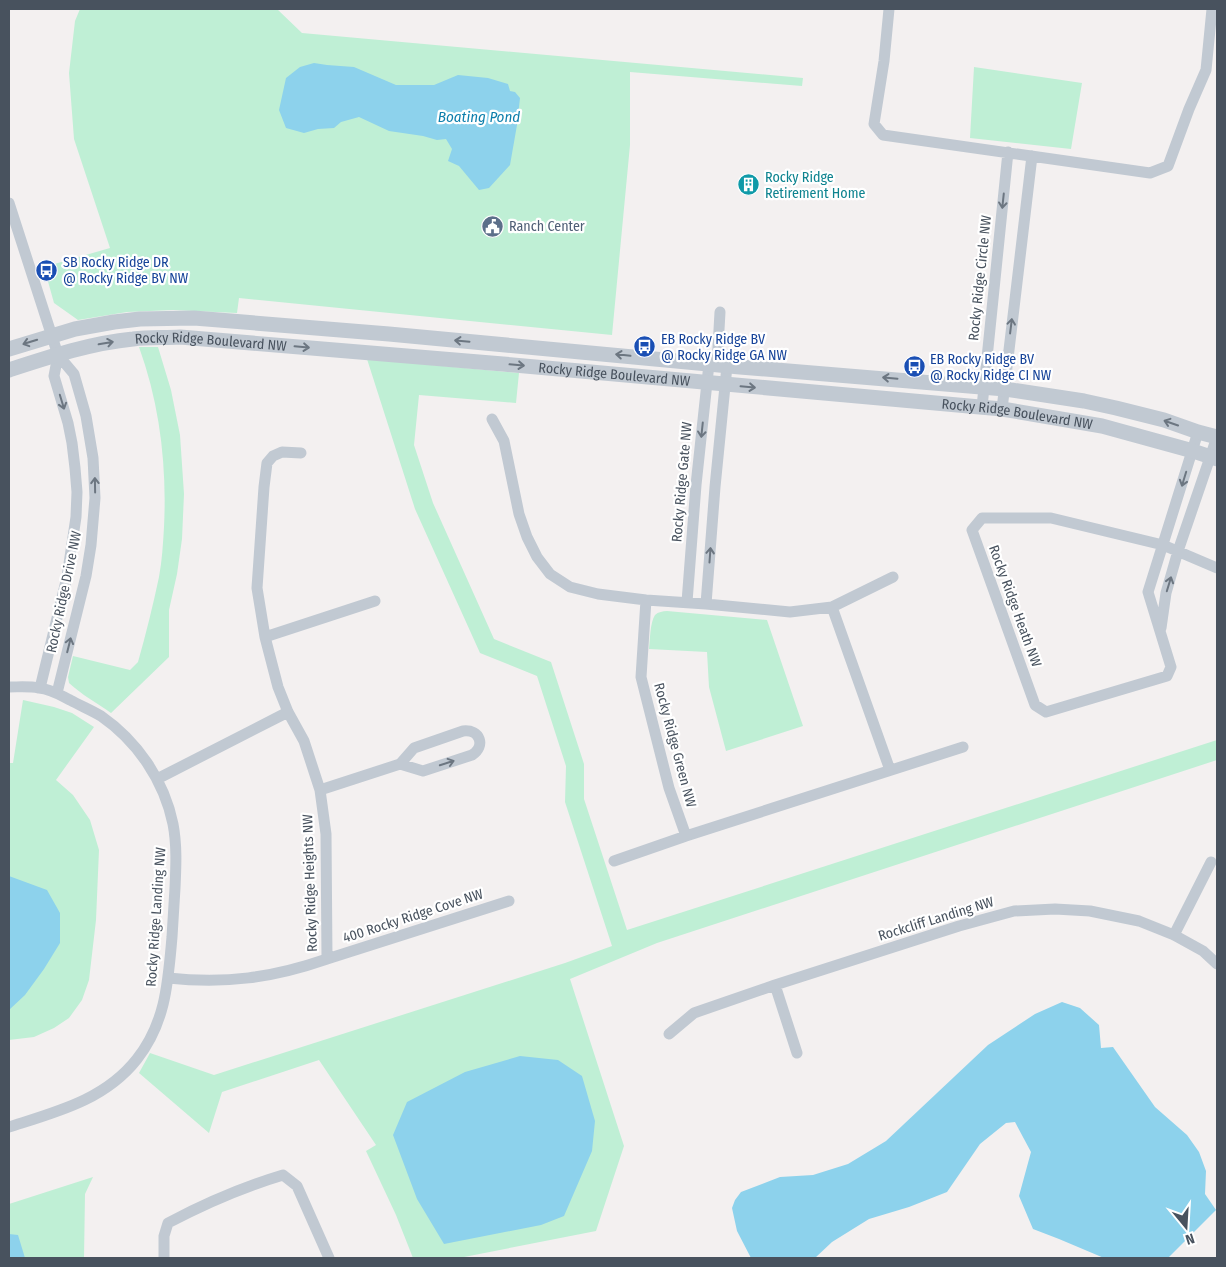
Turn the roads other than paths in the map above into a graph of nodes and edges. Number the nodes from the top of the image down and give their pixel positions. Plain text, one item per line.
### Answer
1 (889, 9) edge
2 (1212, 9) edge
3 (1008, 152) junction
4 (1032, 156) junction
5 (9, 203) edge
6 (720, 312) dead end
7 (52, 336) junction
8 (9, 349) edge
9 (58, 355) junction
10 (718, 365) junction
11 (9, 370) edge
12 (707, 383) junction
13 (725, 384) junction
14 (984, 386) junction
15 (1005, 388) junction
16 (982, 407) junction
17 (1002, 409) junction
18 (492, 419) dead end
19 (1198, 432) junction
20 (1217, 437) edge
21 (1193, 451) junction
22 (301, 453) dead end
23 (1214, 458) edge
24 (76, 517) junction
25 (94, 519) junction
26 (1164, 545) junction
27 (1178, 551) junction
28 (1217, 568) edge
29 (893, 577) dead end
30 (646, 600) junction
31 (376, 601) dead end
32 (687, 602) junction
33 (706, 604) junction
34 (832, 607) junction
35 (1160, 632) junction
36 (265, 637) junction
37 (9, 686) edge
38 (40, 688) junction
39 (57, 693) junction
40 (288, 712) junction
41 (963, 747) dead end
42 (400, 764) junction
43 (890, 770) junction
44 (157, 779) junction
45 (320, 790) junction
46 (686, 836) junction
47 (614, 861) dead end
48 (1212, 862) dead end
49 (508, 901) dead end
50 (1174, 935) junction
51 (327, 959) junction
52 (1217, 964) edge
53 (168, 978) junction
54 (775, 985) junction
55 (669, 1034) dead end
56 (797, 1053) dead end
57 (9, 1127) edge
58 (164, 1258) edge
59 (329, 1258) edge

1 - 3 street
2 - 4 street
3 - 4 street
3 -> 14 street, Rocky Ridge Circle NW
15 -> 4 street
5 - 7 street, Rocky Ridge Drive NW
6 - 10 street
7 -> 8 street, Rocky Ridge Boulevard NW
7 - 9 street, Rocky Ridge Drive NW
10 -> 7 street, Rocky Ridge Boulevard NW
9 - 11 street, Rocky Ridge Boulevard NW
9 -> 12 street, Rocky Ridge Boulevard NW
9 -> 24 street, Rocky Ridge Drive NW
25 -> 9 street, Rocky Ridge Drive NW
10 - 12 street, Rocky Ridge Gate NW
10 - 13 street
14 -> 10 street, Rocky Ridge Boulevard NW
12 - 13 street, Rocky Ridge Boulevard NW
12 -> 32 street, Rocky Ridge Gate NW
13 -> 16 street, Rocky Ridge Boulevard NW
33 -> 13 street
14 - 15 street, Rocky Ridge Boulevard NW
14 - 16 street, Rocky Ridge Circle NW
15 - 17 street
19 -> 15 street, Rocky Ridge Boulevard NW
16 - 17 street, Rocky Ridge Boulevard NW
17 - 21 street, Rocky Ridge Boulevard NW
18 - 30 street
19 - 20 street, Rocky Ridge Boulevard NW
19 - 21 street, Rocky Ridge Heath NW
20 - 23 street, Rocky Ridge Heath NW
21 - 23 street, Rocky Ridge Boulevard NW
21 -> 26 street, Rocky Ridge Heath NW
22 - 36 street, Rocky Ridge Heights NW
23 - 27 street, Rocky Ridge Heath NW
24 - 25 street
24 - 38 street, Rocky Ridge Drive NW
39 -> 25 street, Rocky Ridge Drive NW
26 - 27 street, Rocky Ridge Heath NW
26 - 35 street, Rocky Ridge Heath NW
26 - 35 street, Rocky Ridge Heath NW
27 - 28 street
35 -> 27 street, Rocky Ridge Heath NW
29 - 34 street
30 - 32 street
30 - 46 street, Rocky Ridge Green NW
31 - 36 street
32 - 33 street
33 - 34 street
34 - 43 street
36 - 40 street, Rocky Ridge Heights NW
37 - 38 street, Rocky Ridge Landing NW
38 - 39 street, Rocky Ridge Landing NW
39 - 44 street, Rocky Ridge Landing NW
40 - 44 street
40 - 45 street, Rocky Ridge Heights NW
41 - 43 street
42 -> 42 street
42 - 45 street
43 - 46 street
44 - 53 street, Rocky Ridge Landing NW
45 - 51 street, Rocky Ridge Heights NW
46 - 47 street
48 - 50 street
49 - 51 street, 400 Rocky Ridge Cove NW
50 - 52 street, Rockcliff Landing NW
50 - 54 street, Rockcliff Landing NW
51 - 53 street, Rocky Ridge Heights NW
53 - 57 street, Rocky Ridge Landing NW
54 - 55 street, Rockcliff Landing NW
54 - 56 street
58 - 59 street

